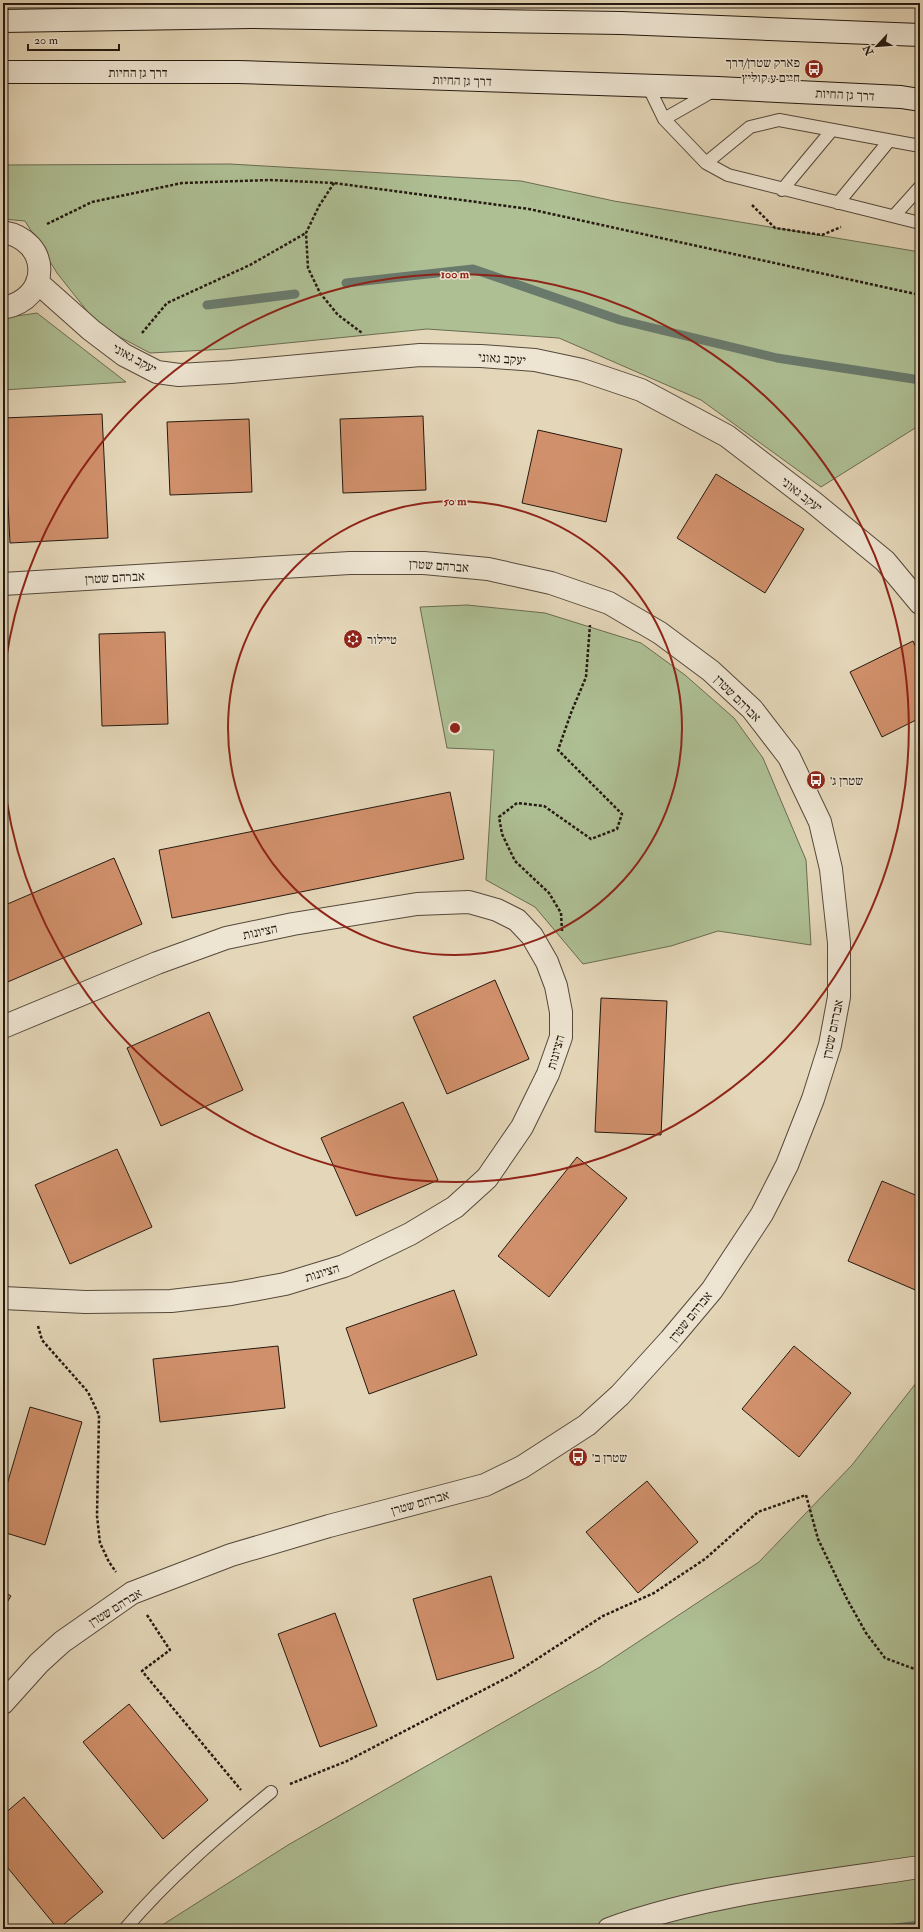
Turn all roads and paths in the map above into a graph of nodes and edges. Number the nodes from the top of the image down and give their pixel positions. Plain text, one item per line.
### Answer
1 (3, 21) edge
2 (920, 35) edge
3 (3, 72) edge
4 (648, 86) junction
5 (718, 88) junction
6 (920, 100) edge
7 (664, 118) junction
8 (832, 130) junction
9 (889, 141) junction
10 (920, 146) edge
11 (706, 163) junction
12 (742, 180) junction
13 (334, 183) junction
14 (920, 187) edge
15 (782, 190) junction
16 (838, 203) junction
17 (874, 212) junction
18 (894, 216) junction
19 (920, 223) edge
20 (8, 233) edge
21 (306, 233) junction
22 (37, 282) junction
23 (920, 294) edge
24 (3, 308) edge
25 (124, 355) junction
26 (373, 359) junction
27 (3, 584) edge
28 (593, 598) junction
29 (920, 603) edge
30 (547, 962) junction
31 (3, 1027) edge
32 (3, 1298) edge
33 (920, 1671) edge
34 (3, 1703) edge
35 (270, 1792) joint
36 (920, 1867) edge
37 (125, 1929) edge
38 (609, 1929) edge

1 - 2 street
3 - 4 street, דרך גן החיות
4 - 5 street, דרך גן החיות
4 - 7 lane
5 - 6 street, דרך גן החיות
5 - 7 lane
7 - 11 lane
8 - 9 lane
8 - 11 lane
8 - 15 lane
9 - 10 lane
9 - 16 lane
11 - 12 lane
12 - 15 lane
12 - 17 path
13 - 20 path
13 - 21 path
13 - 23 path
14 - 18 lane
15 - 16 lane
16 - 17 lane
17 - 18 lane
18 - 19 lane
20 - 22 street
21 - 25 path
21 - 26 path
22 - 24 street
22 - 25 street, יעקב גאוני
25 - 26 street, יעקב גאוני
26 - 29 street, יעקב גאוני
27 - 28 street, אברהם שטרן
28 - 30 path
28 - 34 street, אברהם שטרן
30 - 31 street, הציונות
30 - 32 street, הציונות
33 - 35 path
35 - 37 lane
36 - 38 street

